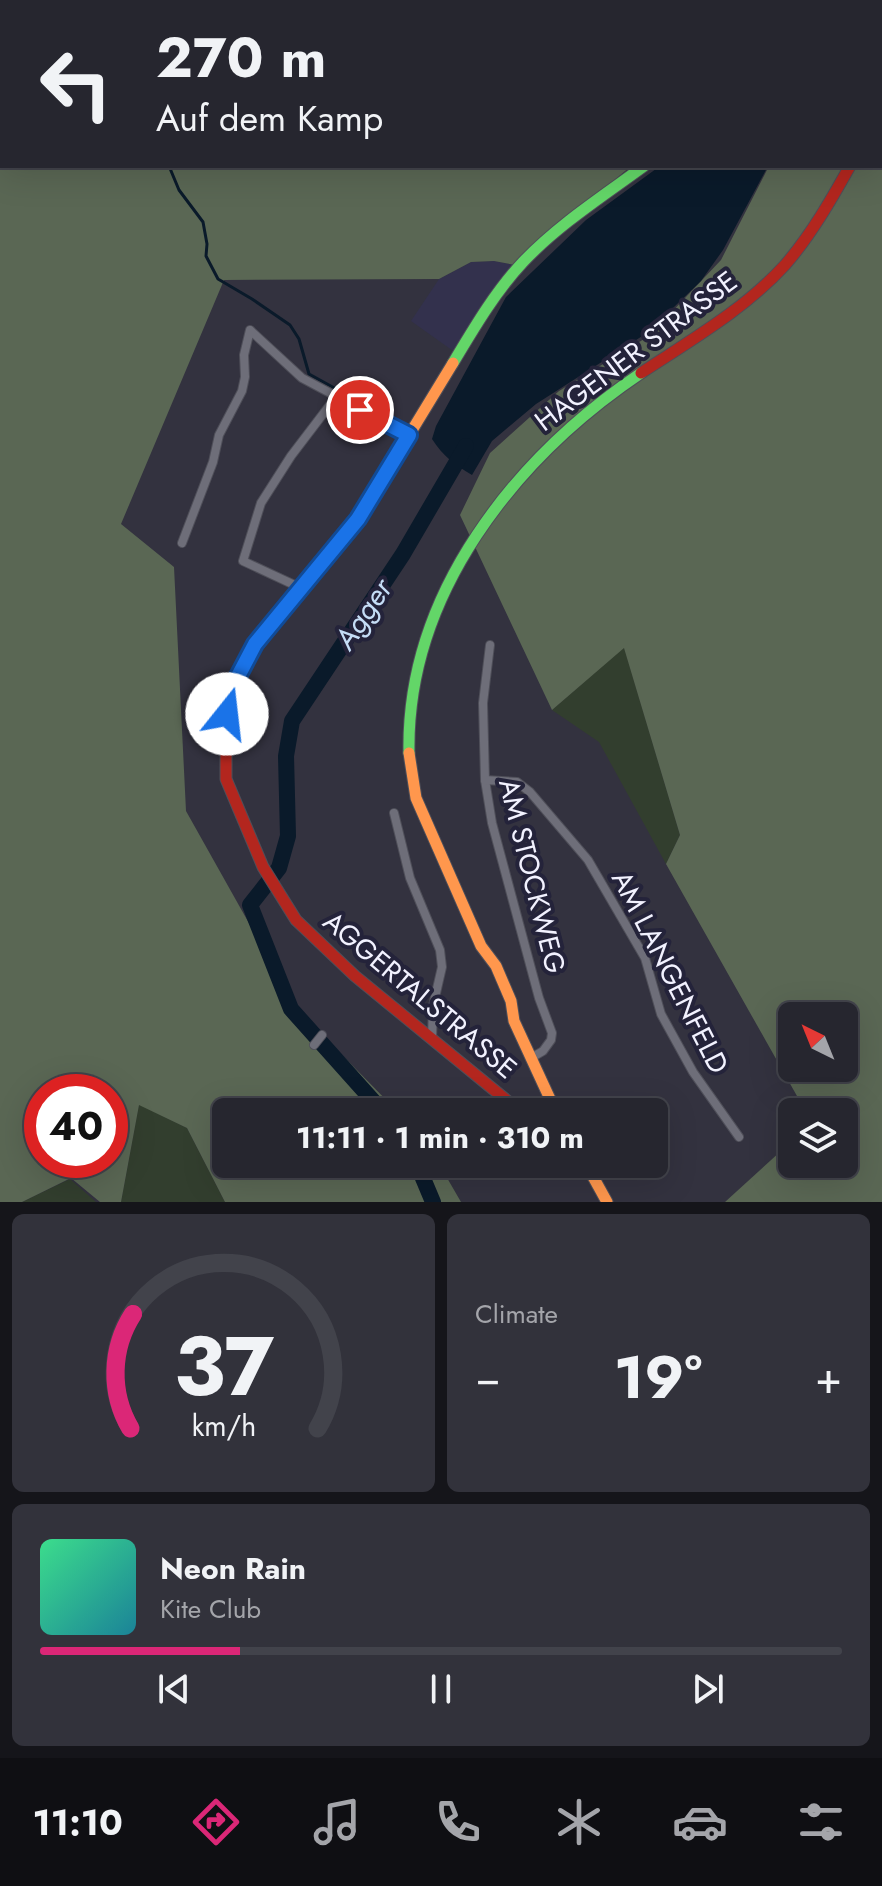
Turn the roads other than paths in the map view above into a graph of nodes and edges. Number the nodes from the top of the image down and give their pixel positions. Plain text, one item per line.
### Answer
1 (641, 168) edge
2 (849, 168) edge
3 (336, 397) junction
4 (409, 435) junction
5 (182, 543) dead end
6 (301, 588) junction
7 (490, 645) dead end
8 (485, 780) junction
9 (394, 813) dead end
10 (322, 1035) dead end
11 (432, 1039) junction
12 (314, 1045) dead end
13 (531, 1058) junction
14 (504, 1098) edge
15 (550, 1098) edge
16 (739, 1137) dead end
17 (594, 1178) edge
18 (607, 1202) edge

1 - 4 street, AGGERTALSTRASSE
2 - 13 street, HAGENER STRASSE
3 - 4 street
3 - 5 street
3 - 6 street
4 - 6 street, AGGERTALSTRASSE
6 - 11 street, AGGERTALSTRASSE
7 - 8 street, AM STOCKWEG
8 - 13 street, AM STOCKWEG
8 - 16 street, AM LANGENFELD
9 - 11 street
10 - 12 street
11 - 14 street, AGGERTALSTRASSE
13 - 15 street, HAGENER STRASSE
17 - 18 street

